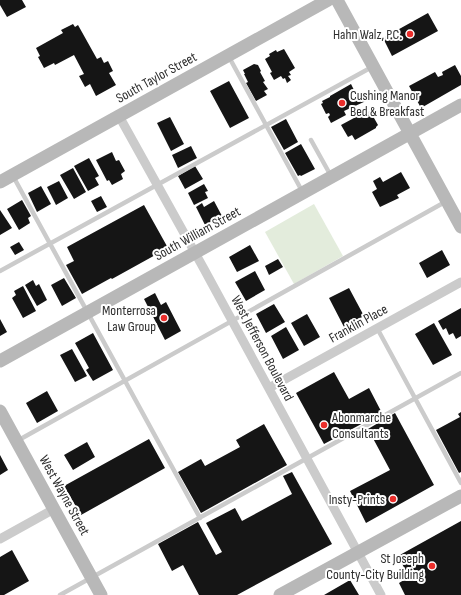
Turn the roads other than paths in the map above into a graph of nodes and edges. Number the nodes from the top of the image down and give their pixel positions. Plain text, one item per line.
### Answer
1 (328, 0) edge
2 (337, 0) edge
3 (229, 55) junction
4 (373, 66) junction
5 (461, 105) edge
6 (119, 116) junction
7 (266, 124) junction
8 (410, 134) junction
9 (311, 140) dead end
10 (12, 175) junction
11 (332, 177) junction
12 (0, 182) edge
13 (158, 184) junction
14 (303, 193) junction
15 (447, 201) junction
16 (461, 227) edge
17 (50, 244) junction
18 (195, 253) junction
19 (0, 271) edge
20 (461, 282) edge
21 (88, 312) junction
22 (232, 321) junction
23 (377, 328) junction
24 (0, 361) edge
25 (461, 373) edge
26 (125, 381) junction
27 (269, 388) junction
28 (416, 398) junction
29 (0, 411) edge
30 (16, 441) junction
31 (306, 459) junction
32 (461, 482) edge
33 (461, 496) edge
34 (54, 509) junction
35 (200, 518) junction
36 (0, 539) edge
37 (358, 552) junction
38 (92, 578) junction
39 (60, 595) edge
40 (102, 595) edge
41 (280, 595) edge
42 (381, 595) edge

1 - 3 street, South Taylor Street
2 - 4 street
3 - 6 street, South Taylor Street
3 - 7 lane
4 - 7 lane
4 - 8 street
5 - 8 street, South William Street
6 - 10 street, South Taylor Street
6 - 13 street, West Jefferson Boulevard
7 - 13 lane
7 - 14 lane
8 - 11 street, South William Street
8 - 15 street
9 - 11 lane
10 - 12 street, South Taylor Street
10 - 17 lane
11 - 14 street, South William Street
13 - 17 lane
13 - 18 street, West Jefferson Boulevard
14 - 18 street, South William Street
15 - 16 street
15 - 22 lane
17 - 19 lane
17 - 21 lane
18 - 21 street, South William Street
18 - 22 street, West Jefferson Boulevard
20 - 23 street, Franklin Place
21 - 24 street, South William Street
21 - 26 lane
22 - 26 lane
22 - 27 street, West Jefferson Boulevard
23 - 27 street, Franklin Place
23 - 28 lane
25 - 28 lane
26 - 30 lane
26 - 35 lane
27 - 31 street, West Jefferson Boulevard
28 - 31 lane
28 - 32 lane
29 - 30 street, West Wayne Street
30 - 34 street, West Wayne Street
31 - 35 lane
31 - 37 street, West Jefferson Boulevard
33 - 37 street
34 - 36 street
34 - 38 street, West Wayne Street
35 - 38 lane
37 - 41 street
37 - 42 street, West Jefferson Boulevard
38 - 39 lane
38 - 40 street, West Wayne Street

